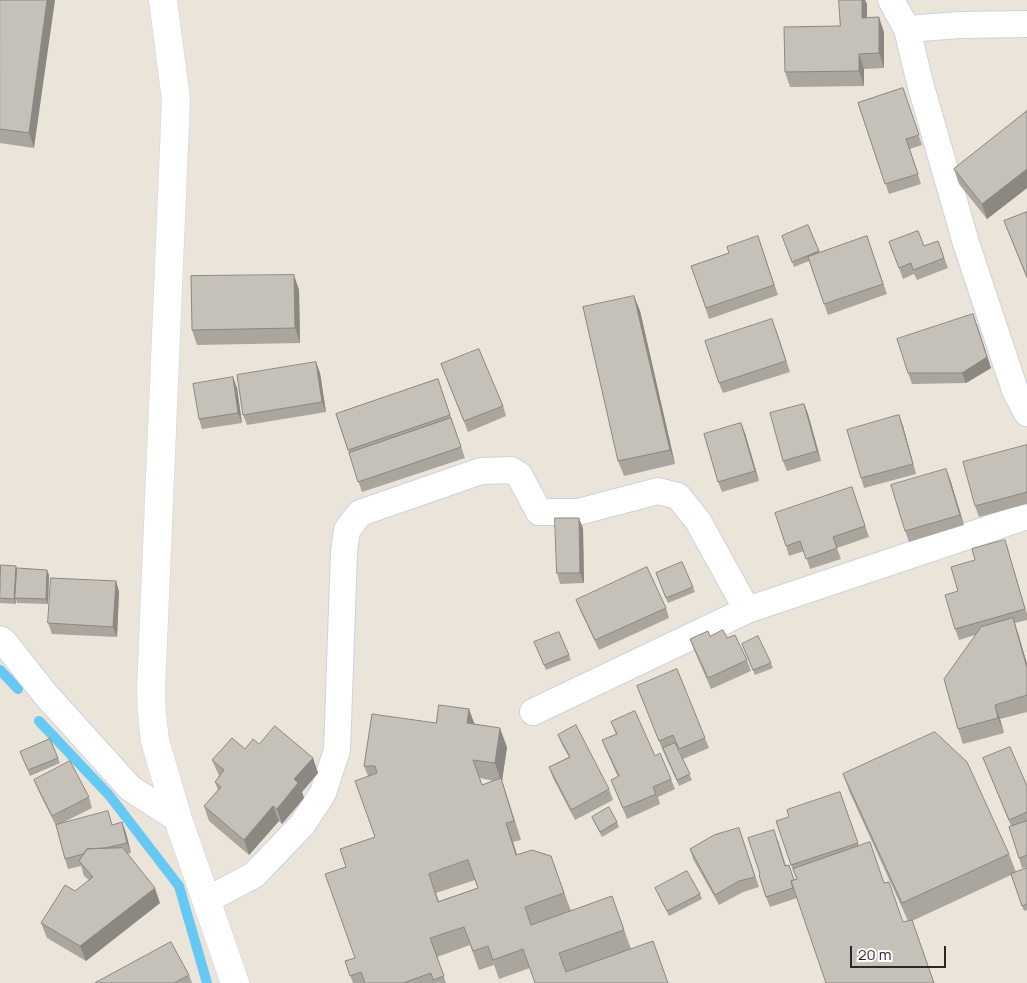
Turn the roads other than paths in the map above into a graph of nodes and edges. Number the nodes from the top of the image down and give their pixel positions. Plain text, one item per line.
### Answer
1 (163, 0) edge
2 (890, 0) edge
3 (1027, 24) edge
4 (907, 29) junction
5 (1027, 413) edge
6 (1027, 516) edge
7 (746, 610) junction
8 (0, 639) edge
9 (533, 712) dead end
10 (178, 819) junction
11 (207, 900) junction
12 (235, 983) edge

1 - 10 street
2 - 4 street
3 - 4 street
4 - 5 street
6 - 7 street
7 - 9 street
7 - 11 street
8 - 10 street
10 - 11 street
11 - 12 street

